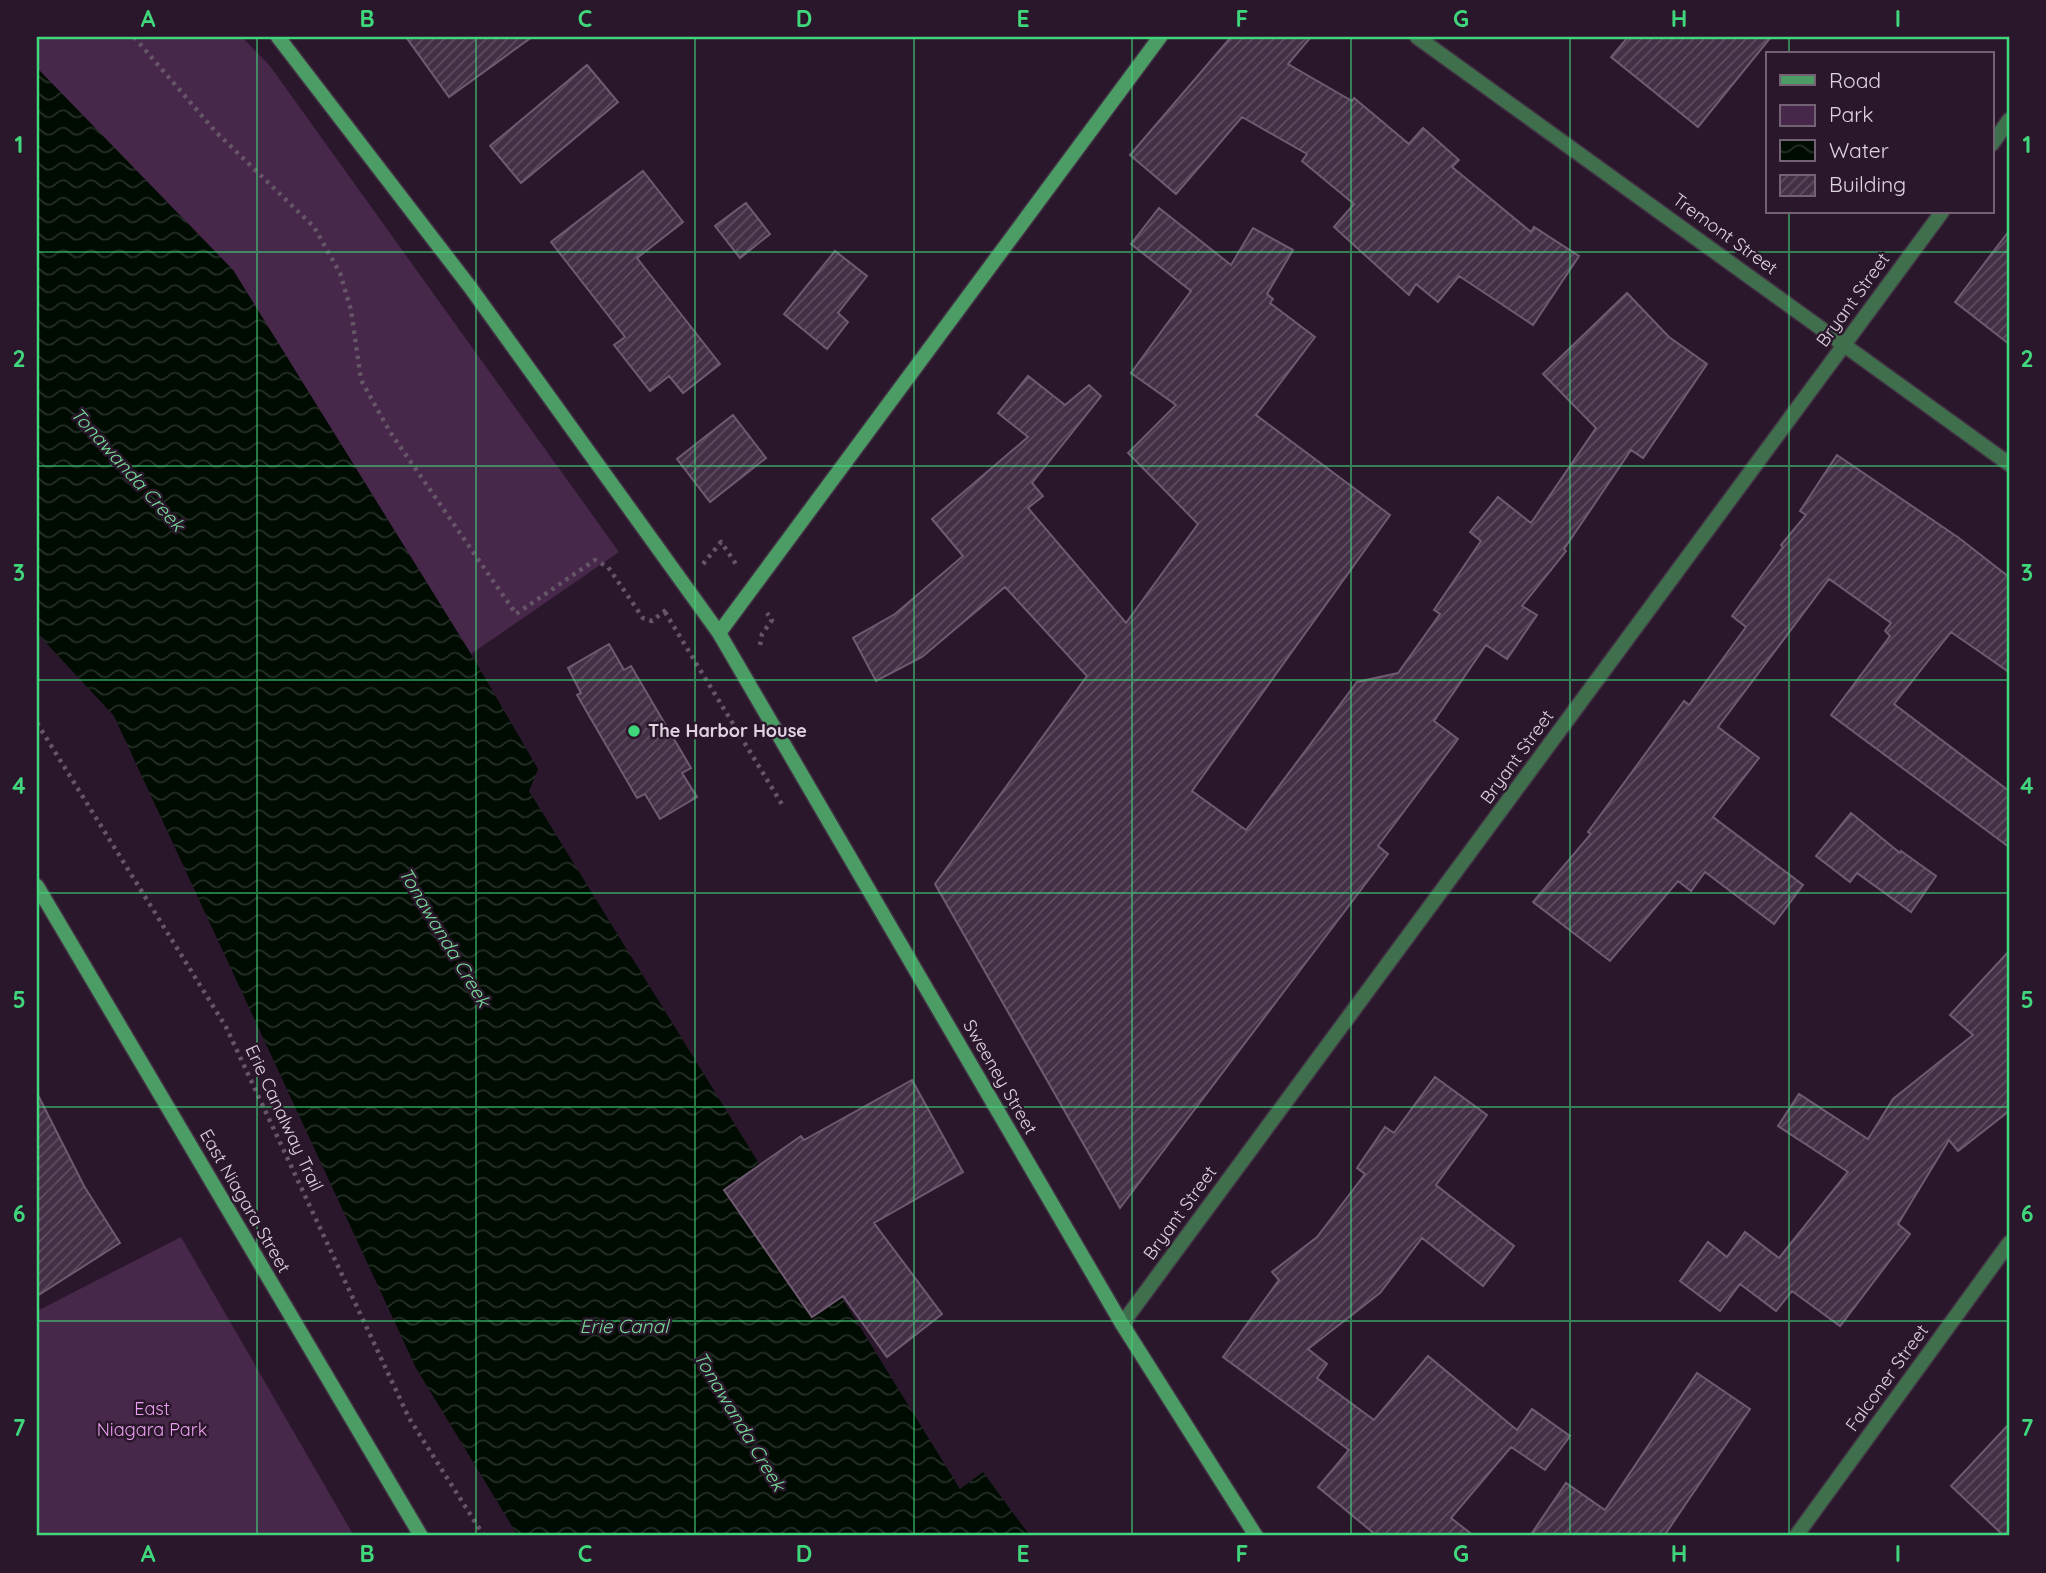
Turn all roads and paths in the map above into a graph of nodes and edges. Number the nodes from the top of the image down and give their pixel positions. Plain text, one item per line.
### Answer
1 (134, 37) edge
2 (278, 37) edge
3 (1160, 37) edge
4 (1417, 37) edge
5 (2009, 120) edge
6 (1994, 141) edge
7 (1941, 214) edge
8 (1845, 344) junction
9 (2009, 464) edge
10 (728, 553) dead end
11 (706, 560) dead end
12 (665, 612) dead end
13 (719, 633) junction
14 (37, 723) edge
15 (37, 886) edge
16 (2009, 1243) edge
17 (1122, 1324) junction
18 (421, 1536) edge
19 (484, 1536) edge
20 (1256, 1536) edge
21 (1796, 1536) edge

1 - 12 path
2 - 13 street, Sweeney Street
3 - 13 street
4 - 8 street, Tremont Street
5 - 6 street
7 - 8 street, Bryant Street
8 - 9 street, Tremont Street
8 - 17 street, Bryant Street
10 - 11 path
13 - 17 street, Sweeney Street
14 - 19 path, Erie Canalway Trail
15 - 18 street, East Niagara Street
16 - 21 street, Falconer Street
17 - 20 street, Sweeney Street

